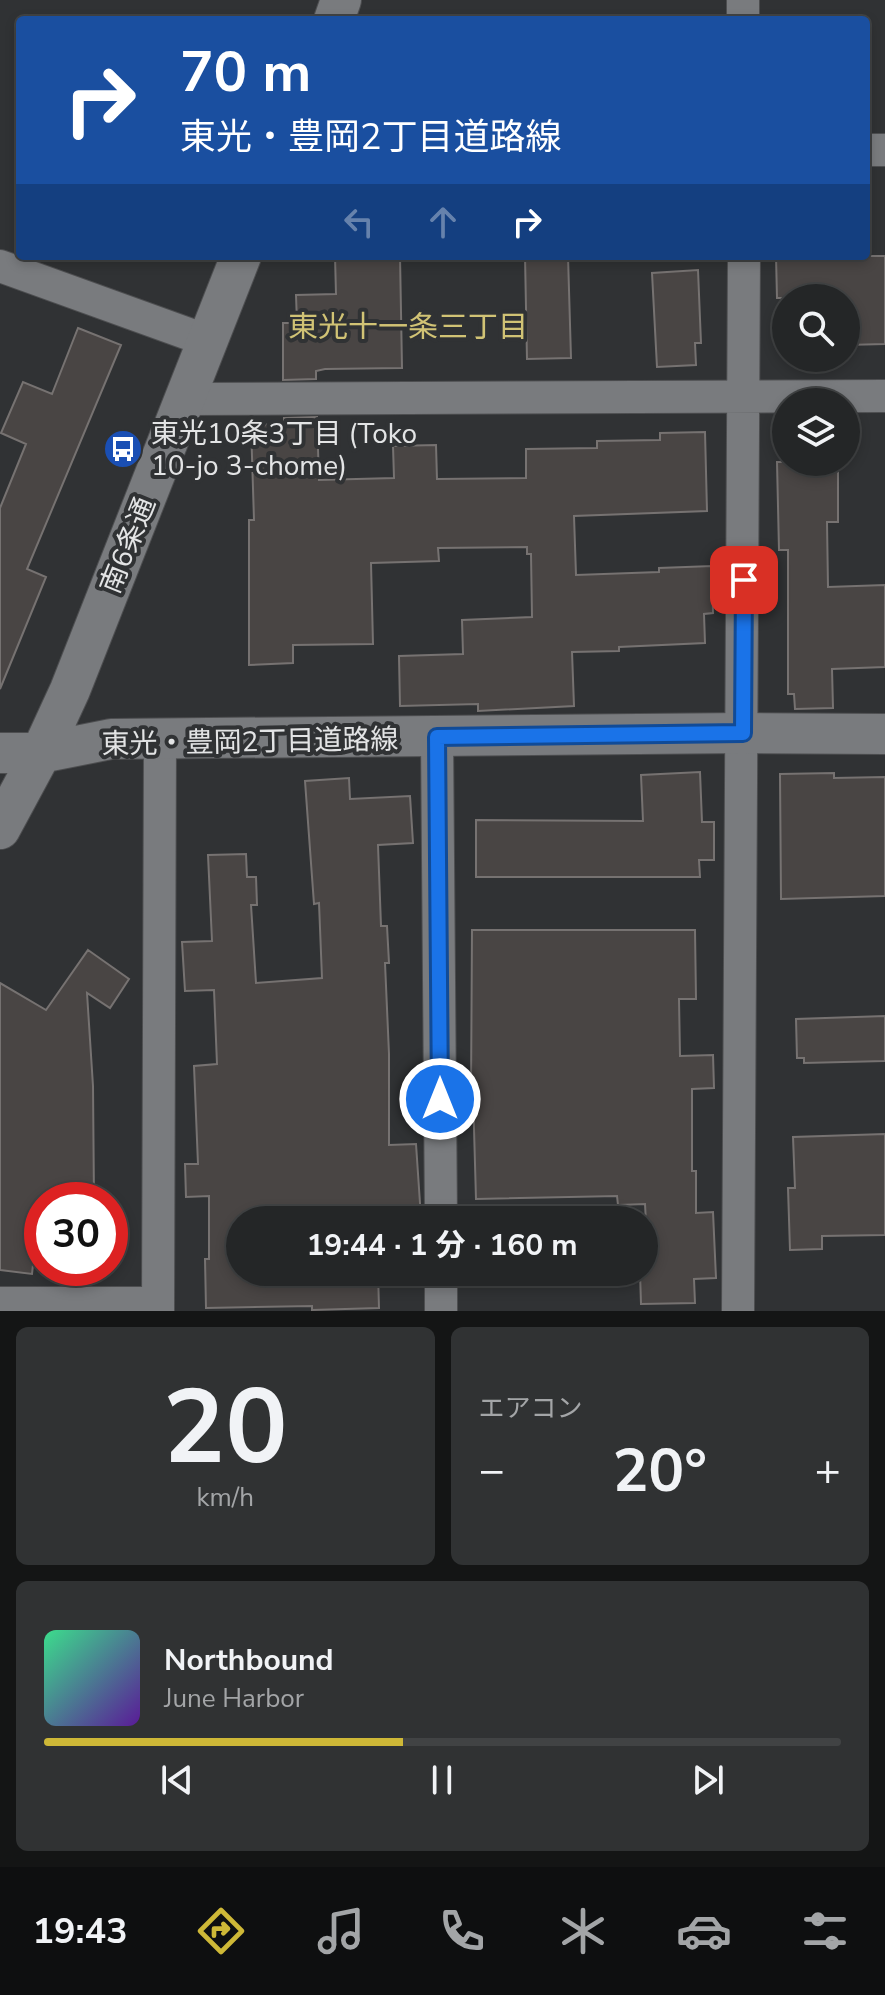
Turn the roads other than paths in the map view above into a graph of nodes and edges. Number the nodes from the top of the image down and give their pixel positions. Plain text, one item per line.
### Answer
1 (239, 260) edge
2 (744, 260) edge
3 (0, 266) edge
4 (208, 341) junction
5 (745, 396) junction
6 (885, 396) edge
7 (185, 399) junction
8 (743, 733) junction
9 (885, 734) edge
10 (437, 737) junction
11 (160, 741) junction
12 (0, 753) edge
13 (41, 753) junction
14 (0, 829) edge
15 (441, 1206) edge
16 (441, 1286) edge
17 (0, 1303) edge
18 (158, 1307) edge
19 (441, 1311) edge
20 (738, 1311) edge

1 - 4 street, 南6条通
2 - 5 street
3 - 4 street
4 - 7 street, 南6条通
5 - 6 street
5 - 7 street
5 - 8 street
7 - 13 street, 南6条通
8 - 9 street, 東光・豊岡2丁目道路線
8 - 10 street, 東光・豊岡2丁目道路線
8 - 20 street
10 - 11 street, 東光・豊岡2丁目道路線
10 - 15 street
11 - 13 street, 東光・豊岡2丁目道路線
11 - 18 street
12 - 13 street, 東光・豊岡2丁目道路線
13 - 14 street, 南6条通
16 - 19 street
17 - 18 street

